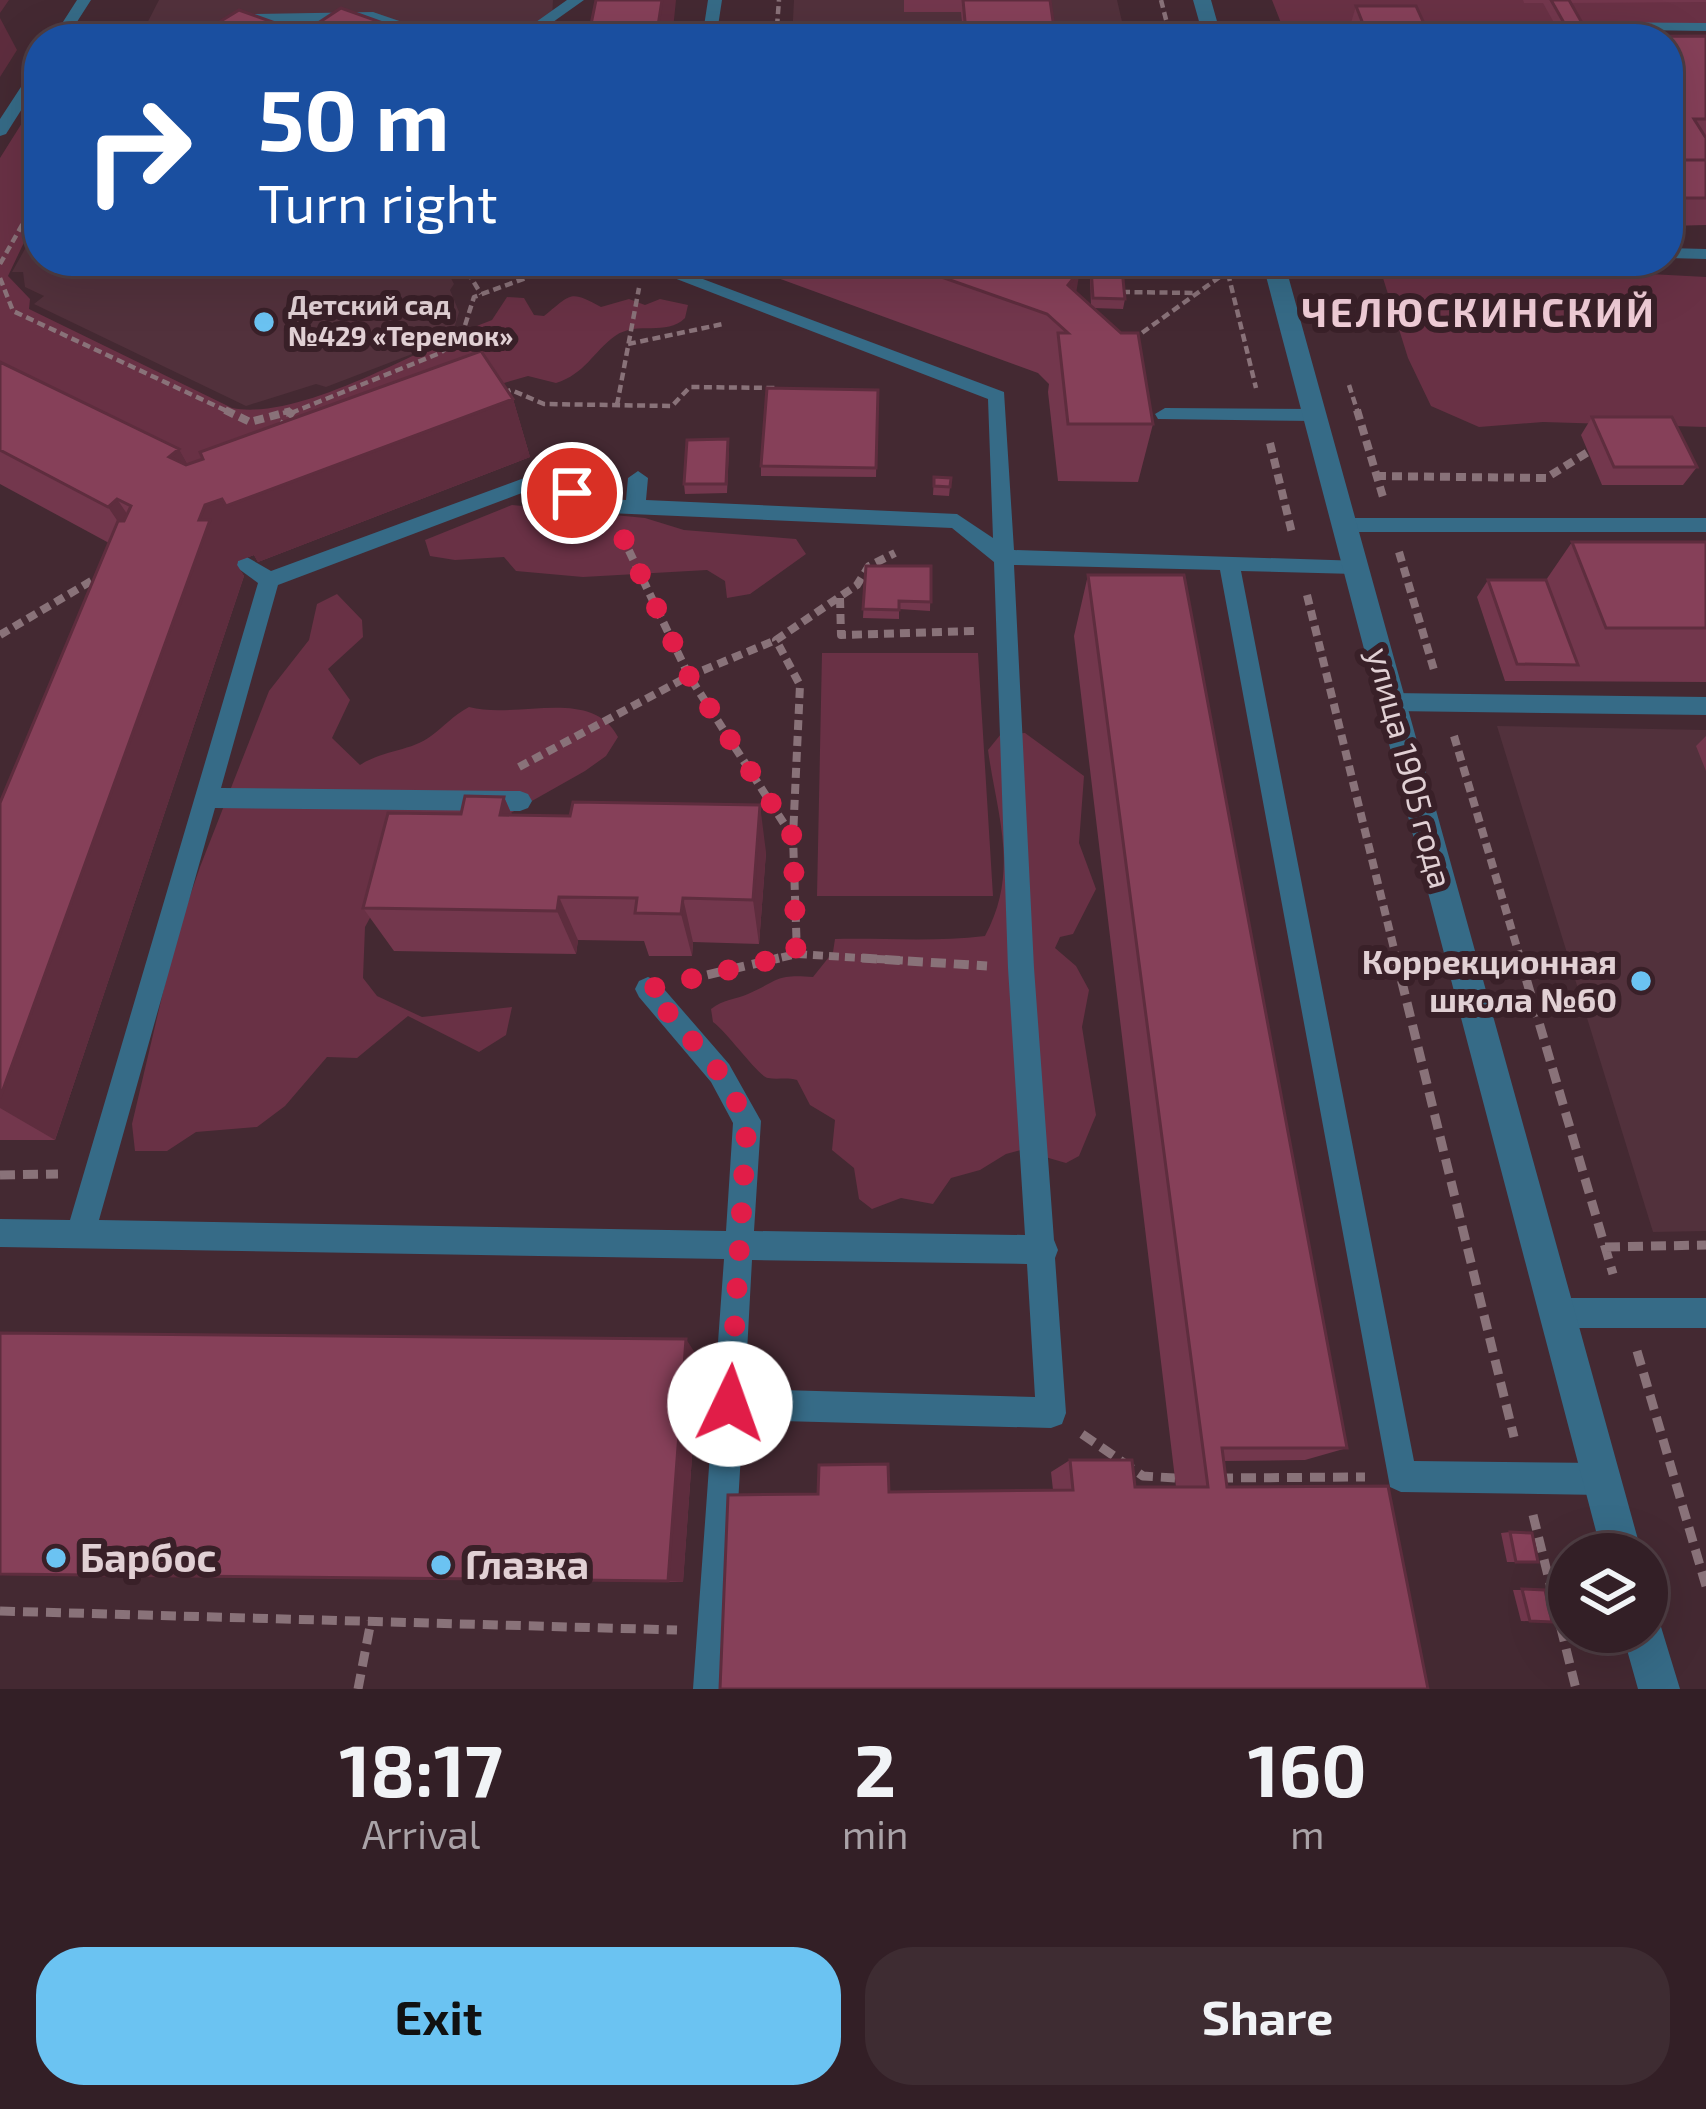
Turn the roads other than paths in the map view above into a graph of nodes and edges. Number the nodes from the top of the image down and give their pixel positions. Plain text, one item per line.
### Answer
1 (577, 0) edge
2 (245, 24) edge
3 (398, 24) edge
4 (541, 24) edge
5 (24, 93) edge
6 (0, 131) edge
7 (678, 276) edge
8 (1277, 276) edge
9 (1165, 415) dead end
10 (1315, 415) junction
11 (638, 478) dead end
12 (635, 507) junction
13 (1344, 525) junction
14 (1706, 525) edge
15 (1002, 556) junction
16 (238, 561) edge
17 (1229, 562) junction
18 (1355, 566) junction
19 (269, 580) junction
20 (1392, 702) junction
21 (1706, 706) edge
22 (204, 798) junction
23 (520, 801) dead end
24 (648, 989) edge
25 (80, 1232) junction
26 (0, 1233) edge
27 (739, 1245) junction
28 (1043, 1250) junction
29 (1706, 1312) edge
30 (1557, 1313) junction
31 (730, 1404) junction
32 (1602, 1479) junction
33 (1616, 1533) edge
34 (1649, 1653) edge
35 (710, 1689) edge
36 (1658, 1689) edge

1 - 4 lane
2 - 3 lane
5 - 6 lane
7 - 15 lane
8 - 10 street, улица 1905 года
9 - 10 lane
10 - 13 street, улица 1905 года
11 - 12 lane
12 - 15 lane
12 - 19 lane
13 - 14 lane
13 - 18 street, улица 1905 года
15 - 17 lane
15 - 28 lane
16 - 19 lane
17 - 18 lane
17 - 32 lane
18 - 20 street, улица 1905 года
19 - 22 lane
20 - 21 lane
20 - 30 street, улица 1905 года
22 - 23 lane
22 - 25 lane
24 - 27 lane
25 - 26 lane
25 - 27 lane
27 - 28 lane
27 - 31 lane
28 - 31 lane
29 - 30 lane
30 - 32 street, улица 1905 года
31 - 35 lane
32 - 33 street, улица 1905 года
34 - 36 street

